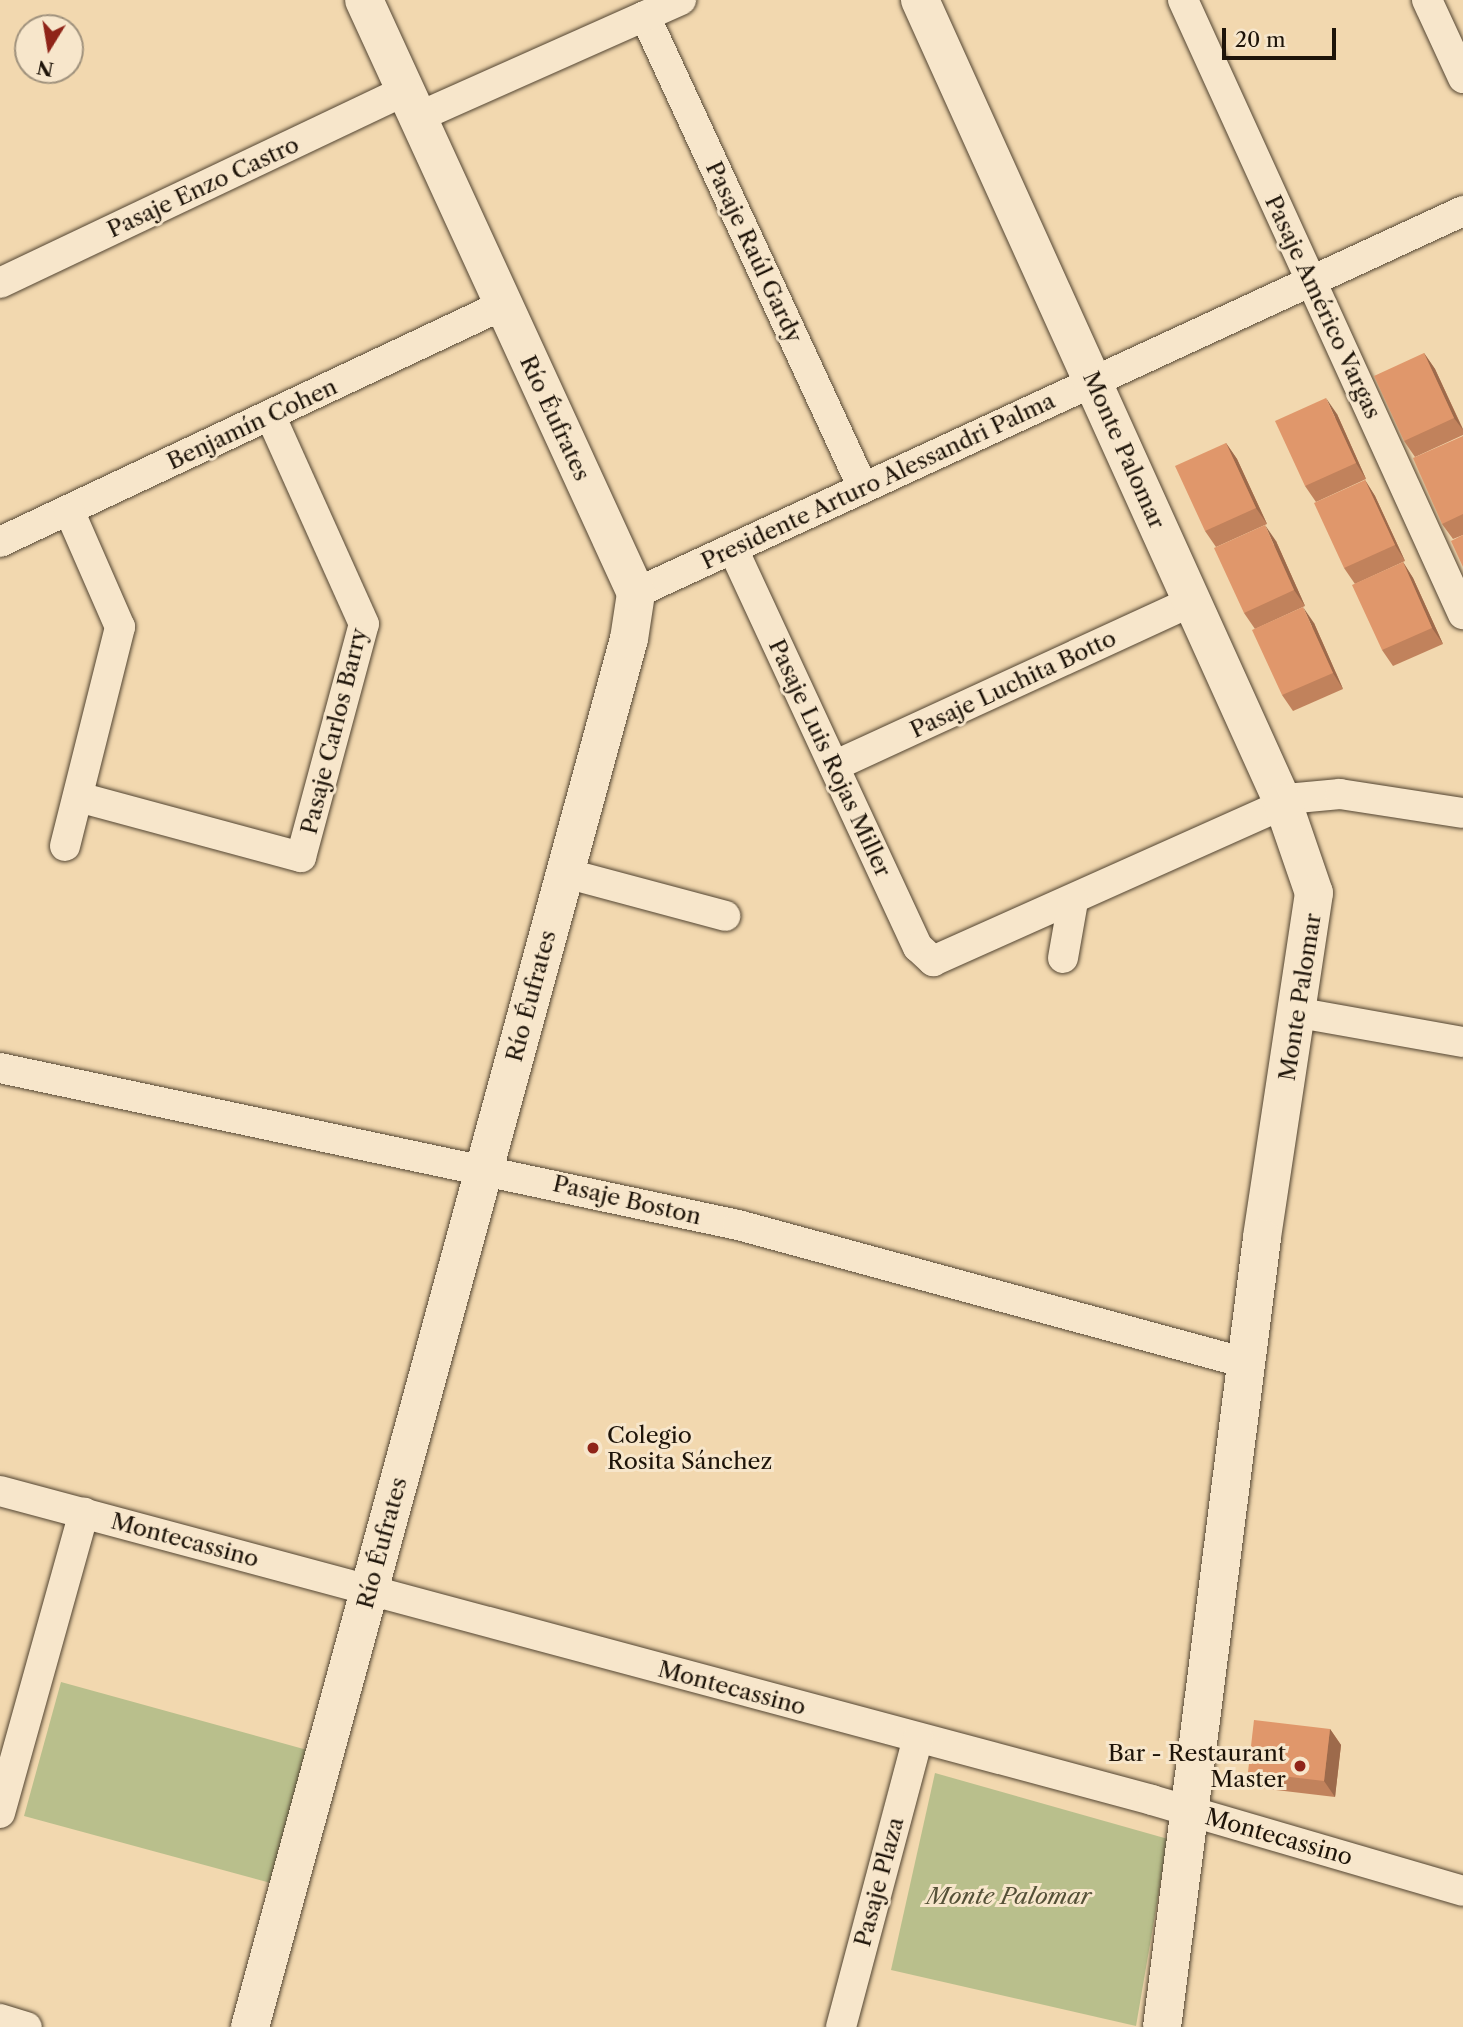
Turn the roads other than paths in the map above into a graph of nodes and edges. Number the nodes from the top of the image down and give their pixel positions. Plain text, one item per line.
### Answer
1 (364, 0) edge
2 (681, 0) edge
3 (920, 0) edge
4 (1183, 0) edge
5 (1427, 0) edge
6 (645, 16) junction
7 (1463, 78) edge
8 (411, 104) junction
9 (1463, 211) edge
10 (1311, 281) junction
11 (0, 283) edge
12 (503, 305) junction
13 (1093, 382) junction
14 (270, 415) junction
15 (863, 488) junction
16 (69, 510) junction
17 (0, 542) edge
18 (733, 549) junction
19 (635, 593) junction
20 (1192, 601) junction
21 (1463, 614) edge
22 (834, 766) junction
23 (78, 797) junction
24 (1283, 803) junction
25 (1463, 813) edge
26 (65, 846) dead end
27 (565, 873) junction
28 (1073, 901) junction
29 (725, 916) dead end
30 (1063, 958) dead end
31 (1300, 1013) junction
32 (1463, 1042) edge
33 (0, 1069) edge
34 (484, 1168) junction
35 (1246, 1363) junction
36 (0, 1490) edge
37 (84, 1513) junction
38 (370, 1590) junction
39 (918, 1738) junction
40 (1190, 1811) junction
41 (0, 1813) edge
42 (1463, 1891) edge
43 (0, 2019) edge
44 (27, 2027) edge
45 (250, 2027) edge
46 (841, 2027) edge
47 (1162, 2027) edge

1 - 8 street, Río Éufrates
2 - 6 street, Pasaje Enzo Castro
3 - 13 street, Monte Palomar
4 - 10 street, Pasaje Américo Vargas
5 - 7 street
6 - 8 street, Pasaje Enzo Castro
6 - 15 street, Pasaje Raúl Gardy
8 - 11 street, Pasaje Enzo Castro
8 - 12 street, Río Éufrates
9 - 10 street, Presidente Arturo Alessandri Palma
10 - 13 street, Presidente Arturo Alessandri Palma
10 - 21 street, Pasaje Américo Vargas
12 - 14 street, Benjamín Cohen
12 - 19 street, Río Éufrates
13 - 15 street, Presidente Arturo Alessandri Palma
13 - 20 street, Monte Palomar
14 - 16 street, Benjamín Cohen
14 - 23 street, Pasaje Carlos Barry
15 - 18 street, Presidente Arturo Alessandri Palma
16 - 17 street, Benjamín Cohen
16 - 23 street
18 - 19 street, Presidente Arturo Alessandri Palma
18 - 22 street, Pasaje Luis Rojas Miller
19 - 27 street, Río Éufrates
20 - 22 street, Pasaje Luchita Botto
20 - 24 street, Monte Palomar
22 - 28 street, Pasaje Luis Rojas Miller
23 - 26 street
24 - 25 street
24 - 28 street
24 - 31 street, Monte Palomar
27 - 29 street
27 - 34 street, Río Éufrates
28 - 30 street
31 - 32 street
31 - 35 street, Monte Palomar
33 - 34 street, Pasaje Boston
34 - 35 street, Pasaje Boston
34 - 38 street, Río Éufrates
35 - 40 street, Monte Palomar
36 - 37 street, Montecassino
37 - 38 street, Montecassino
37 - 41 street
38 - 39 street, Montecassino
38 - 45 street, Río Éufrates
39 - 40 street, Montecassino
39 - 46 street, Pasaje Plaza
40 - 42 street, Montecassino
40 - 47 street, Monte Palomar
43 - 44 street

